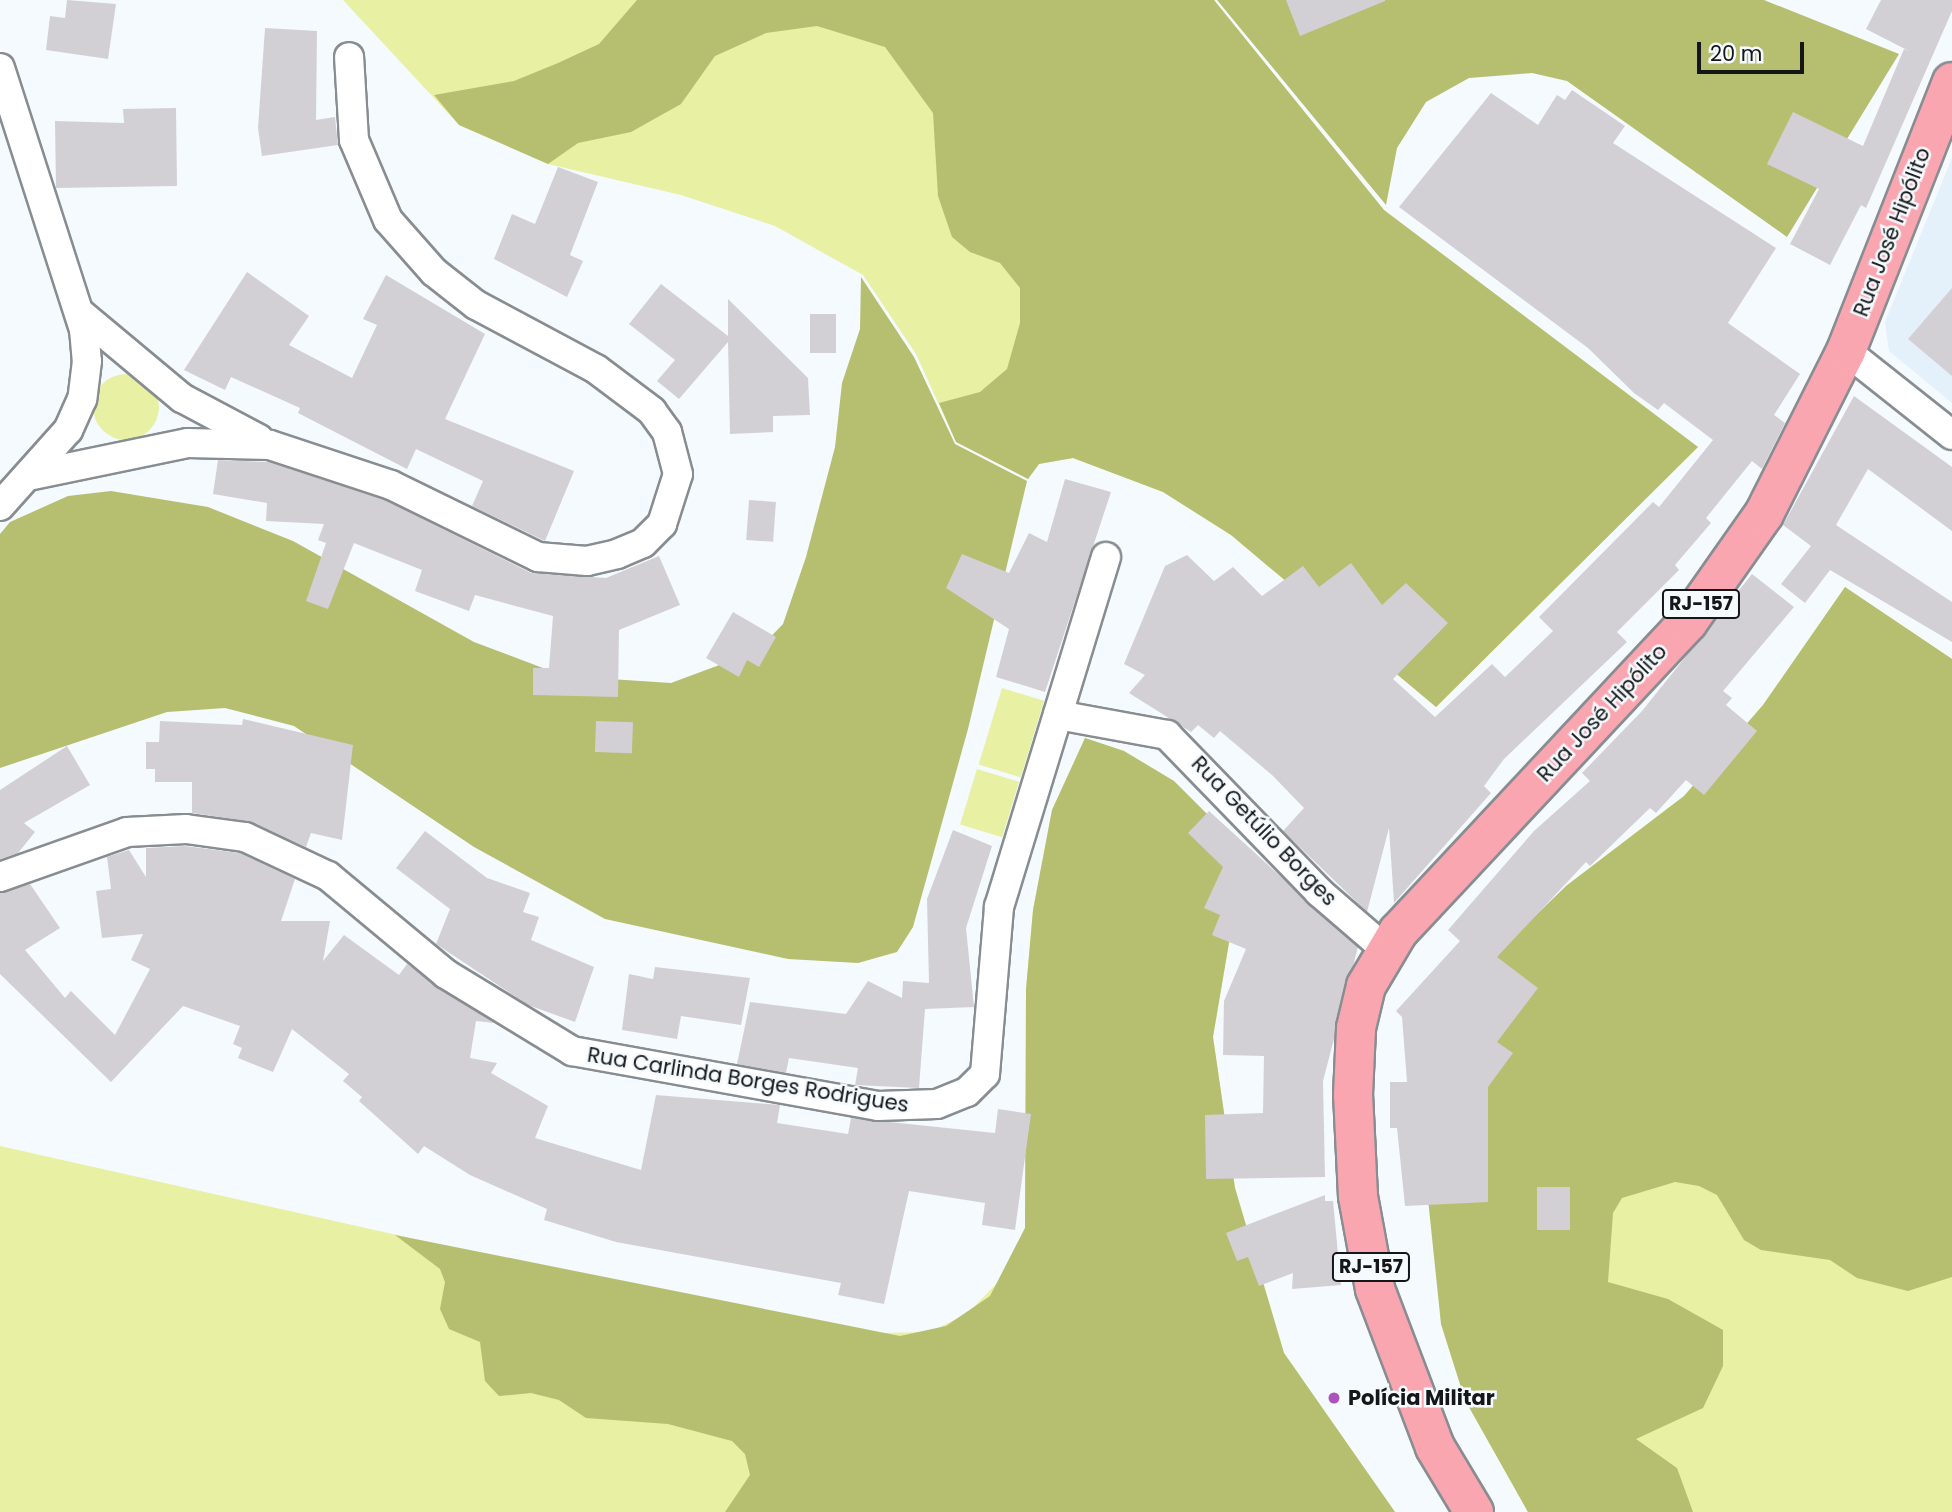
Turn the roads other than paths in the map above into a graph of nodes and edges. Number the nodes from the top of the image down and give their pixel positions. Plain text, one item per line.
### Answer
1 (349, 57) dead end
2 (0, 68) edge
3 (1952, 82) edge
4 (76, 305) junction
5 (1846, 351) junction
6 (1952, 435) edge
7 (271, 445) junction
8 (28, 476) junction
9 (0, 506) edge
10 (1106, 557) dead end
11 (1070, 718) junction
12 (0, 877) edge
13 (1385, 949) junction
14 (1474, 1512) edge

1 - 7 street
2 - 4 street
3 - 5 main road, Rua José Hipólito / RJ-157
4 - 7 street
4 - 8 street
5 - 6 street
5 - 13 main road, Rua José Hipólito / RJ-157
7 - 8 street
8 - 9 street
10 - 11 street, Rua Carlinda Borges Rodrigues
11 - 12 street, Rua Carlinda Borges Rodrigues
11 - 13 street, Rua Getúlio Borges
13 - 14 main road, Rua José Hipólito / RJ-157

